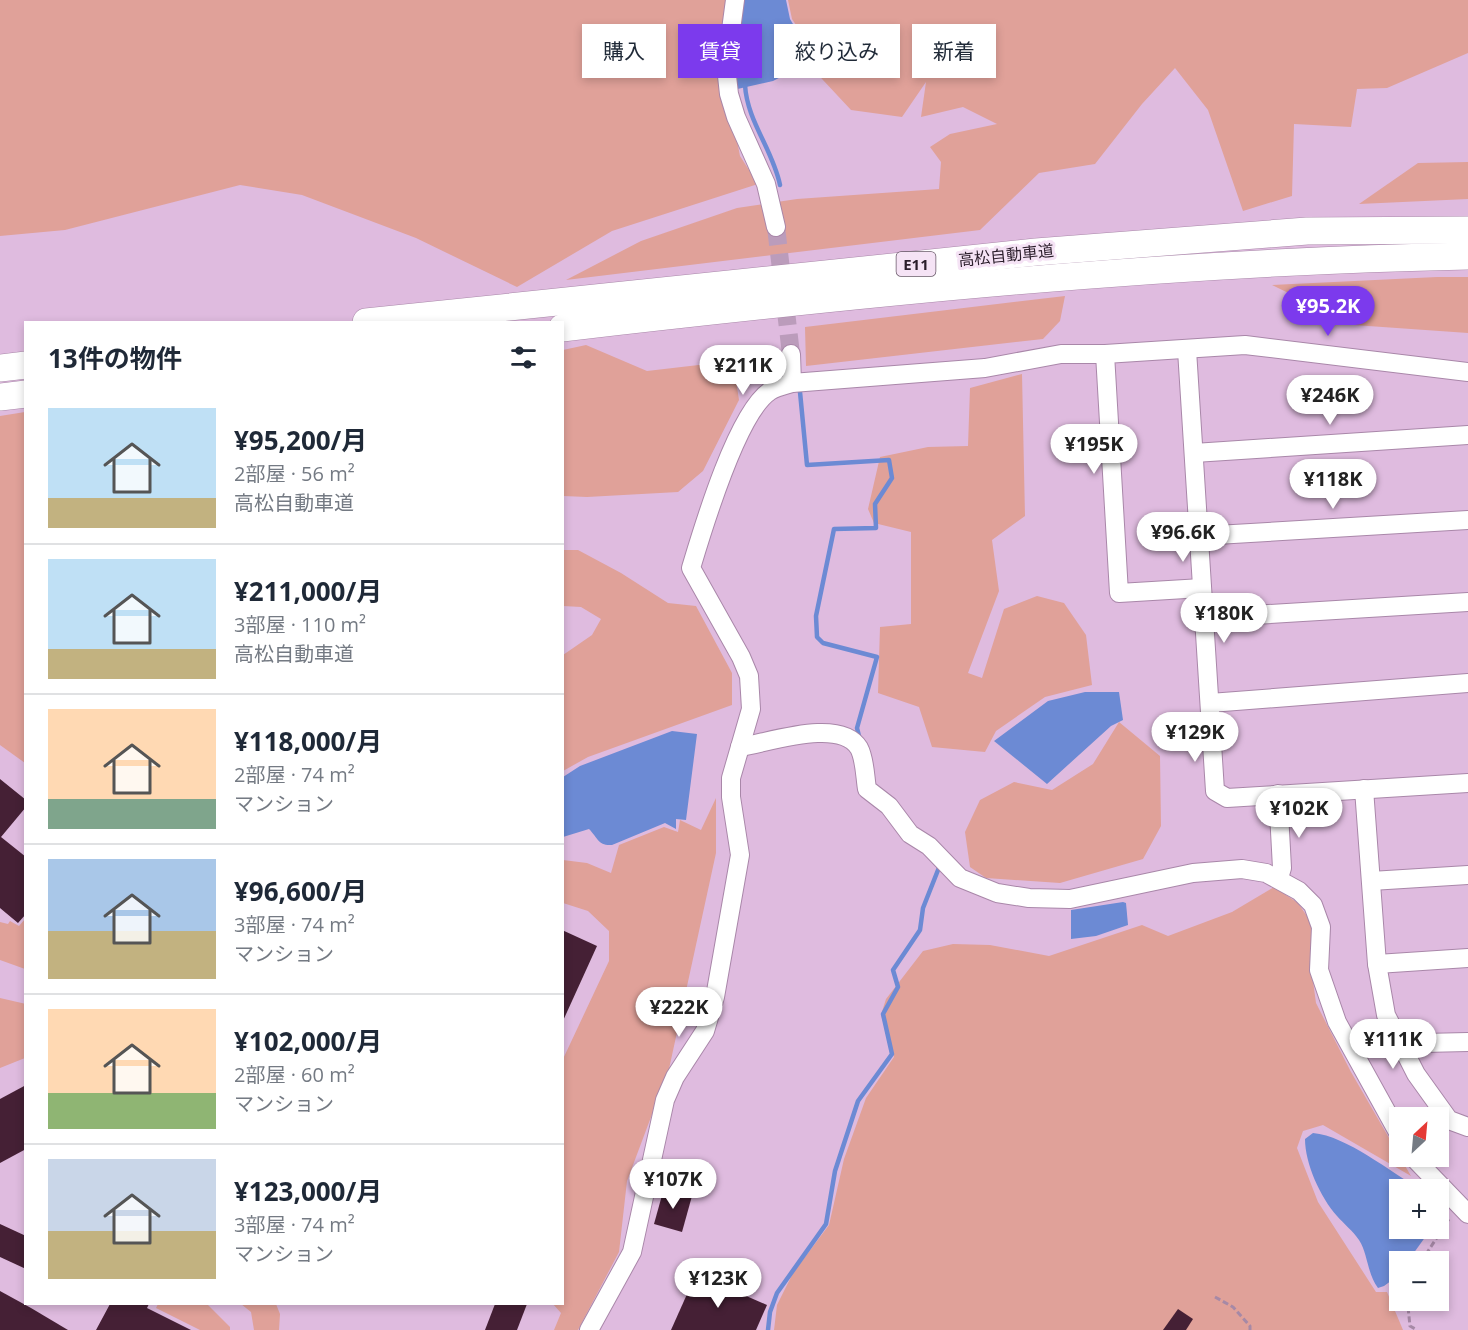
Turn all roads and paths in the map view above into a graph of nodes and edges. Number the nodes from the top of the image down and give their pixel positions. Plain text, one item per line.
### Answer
1 (735, 0) edge
2 (1468, 219) edge
3 (776, 227) tunnel mouth
4 (1468, 230) edge
5 (1307, 231) junction
6 (1468, 256) edge
7 (376, 321) edge
8 (564, 328) edge
9 (1187, 350) junction
10 (791, 354) tunnel mouth
11 (1105, 354) junction
12 (24, 365) edge
13 (0, 368) edge
14 (1468, 372) edge
15 (792, 383) junction
16 (24, 394) edge
17 (0, 397) edge
18 (1468, 435) edge
19 (1194, 453) junction
20 (1468, 520) edge
21 (1200, 536) junction
22 (1202, 588) junction
23 (1468, 602) edge
24 (1204, 618) junction
25 (1468, 683) edge
26 (1210, 703) junction
27 (740, 747) junction
28 (1468, 783) edge
29 (1364, 789) junction
30 (1278, 794) junction
31 (1468, 875) edge
32 (1279, 878) junction
33 (1371, 881) junction
34 (1468, 958) edge
35 (1377, 964) junction
36 (1468, 1042) edge
37 (1402, 1047) junction
38 (1389, 1116) edge
39 (1468, 1127) edge
40 (1423, 1167) edge
41 (1468, 1214) edge
42 (1215, 1297) dead end
43 (1408, 1311) edge
44 (589, 1330) edge
45 (1250, 1330) edge
46 (1417, 1330) edge

1 - 3 street
2 - 5 highway
4 - 5 highway, 高松自動車道 / E11
5 - 7 highway, 高松自動車道 / E11
6 - 8 highway, 高松自動車道 / E11
9 - 11 street
9 - 14 street
9 - 19 street
10 - 15 street
11 - 15 street
11 - 22 street
12 - 13 highway
15 - 27 street
16 - 17 highway
18 - 19 street
19 - 21 street
20 - 21 street
21 - 22 street
22 - 24 street
23 - 24 street
24 - 26 street
25 - 26 street
26 - 30 street
27 - 32 street
27 - 44 street
28 - 29 street
29 - 30 street
29 - 33 street
30 - 32 street
31 - 33 street
32 - 38 street
33 - 35 street
34 - 35 street
35 - 37 street
36 - 37 street
37 - 39 street
40 - 41 street
42 - 45 path
43 - 46 path

